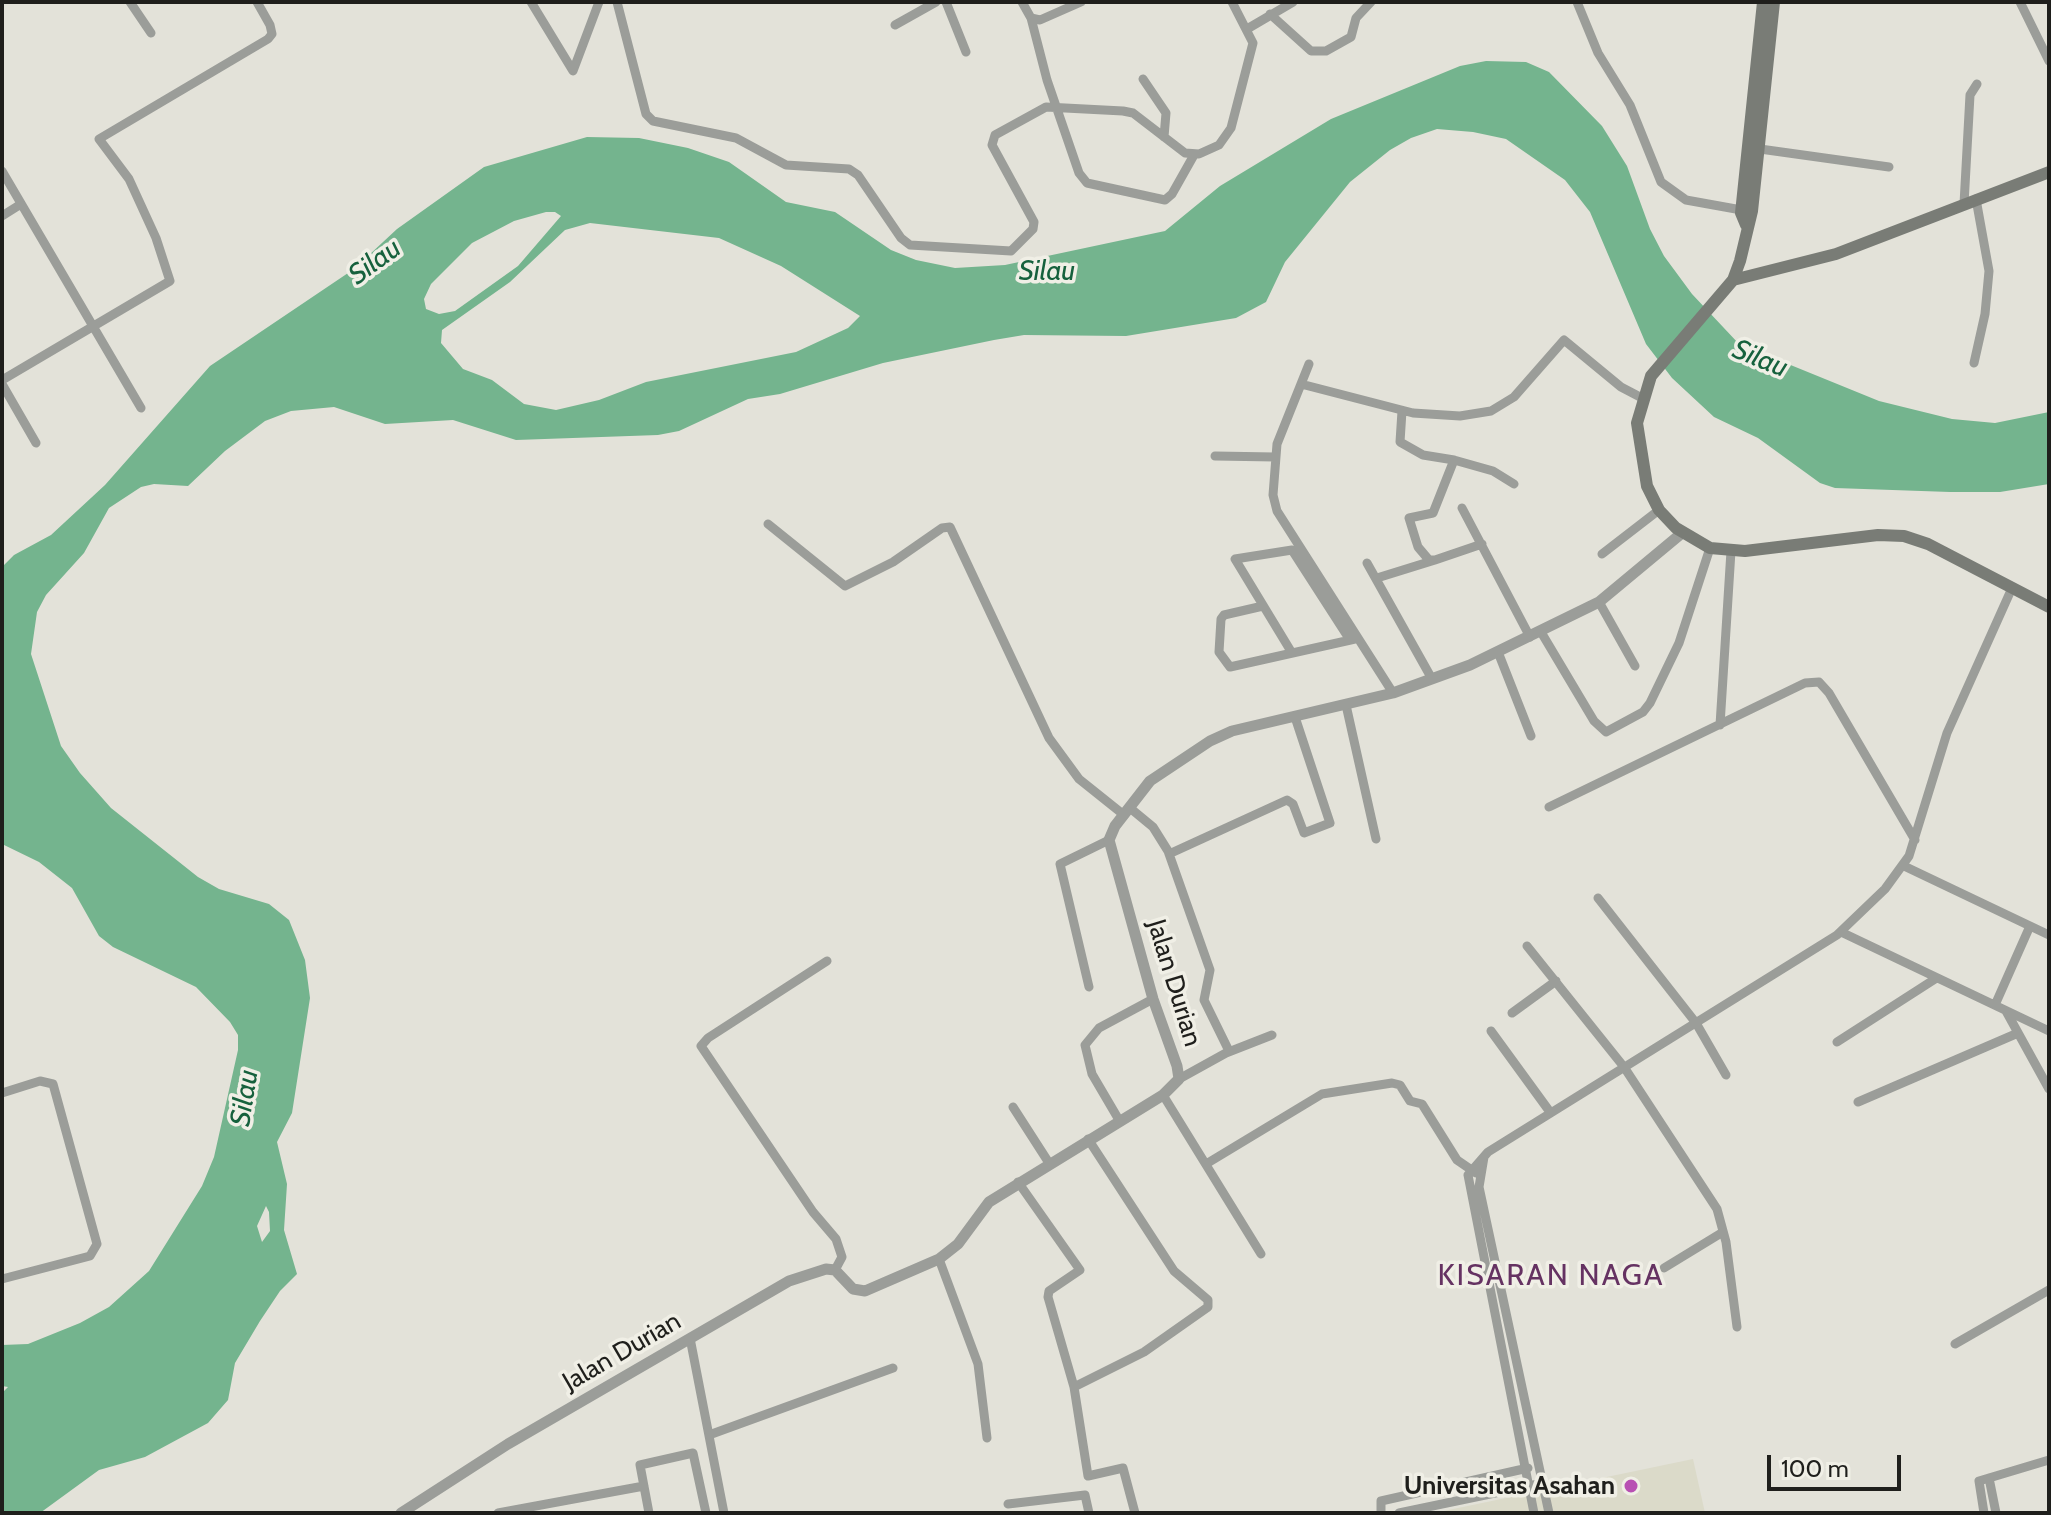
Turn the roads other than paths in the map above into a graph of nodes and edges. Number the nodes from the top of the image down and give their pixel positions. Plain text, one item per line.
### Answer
1 (130, 2) edge
2 (257, 2) edge
3 (531, 2) edge
4 (599, 2) edge
5 (617, 2) edge
6 (936, 2) edge
7 (946, 2) edge
8 (1022, 2) edge
9 (1232, 2) edge
10 (1293, 2) edge
11 (1371, 2) edge
12 (1763, 2) edge
13 (1774, 2) edge
14 (2020, 2) edge
15 (1078, 3) edge
16 (1580, 5) edge
17 (1270, 14) junction
18 (1031, 18) junction
19 (895, 25) dead end
20 (1247, 29) junction
21 (151, 33) dead end
22 (966, 52) dead end
23 (2049, 61) edge
24 (1143, 79) dead end
25 (1977, 84) dead end
26 (1057, 108) junction
27 (1164, 137) junction
28 (1756, 144) junction
29 (1194, 155) junction
30 (1889, 167) dead end
31 (2, 171) edge
32 (2049, 172) edge
33 (1970, 201) junction
34 (21, 204) junction
35 (1747, 211) junction
36 (2, 216) edge
37 (1733, 280) junction
38 (94, 329) junction
39 (1974, 363) dead end
40 (1309, 364) dead end
41 (2, 382) edge
42 (1301, 384) junction
43 (1642, 398) junction
44 (141, 408) dead end
45 (1402, 411) junction
46 (36, 443) dead end
47 (1215, 456) dead end
48 (1275, 457) junction
49 (1454, 460) junction
50 (1514, 484) dead end
51 (1462, 508) dead end
52 (1659, 510) junction
53 (768, 524) dead end
54 (1682, 533) junction
55 (1482, 544) junction
56 (1710, 548) junction
57 (1731, 551) junction
58 (1602, 554) dead end
59 (1435, 560) junction
60 (1367, 563) dead end
61 (1377, 578) junction
62 (2012, 588) junction
63 (1599, 602) junction
64 (1263, 606) junction
65 (2049, 607) edge
66 (1536, 634) junction
67 (1354, 639) junction
68 (1498, 652) junction
69 (1292, 653) junction
70 (1635, 666) dead end
71 (1432, 679) junction
72 (1393, 693) junction
73 (1346, 705) junction
74 (1295, 717) junction
75 (1720, 725) junction
76 (1531, 736) dead end
77 (1549, 807) dead end
78 (1127, 811) junction
79 (1376, 839) dead end
80 (1109, 840) junction
81 (1915, 840) junction
82 (1169, 854) junction
83 (1904, 866) junction
84 (1598, 898) dead end
85 (2030, 926) junction
86 (1841, 932) junction
87 (2049, 935) edge
88 (1527, 946) dead end
89 (827, 961) dead end
90 (1935, 979) junction
91 (1556, 981) junction
92 (1089, 987) dead end
93 (1153, 999) junction
94 (1995, 1005) junction
95 (2006, 1011) junction
96 (1512, 1013) dead end
97 (1696, 1023) junction
98 (1491, 1031) dead end
99 (2049, 1031) edge
100 (2018, 1033) junction
101 (1272, 1035) dead end
102 (1837, 1042) dead end
103 (1229, 1051) junction
104 (1624, 1067) junction
105 (1726, 1075) dead end
106 (1179, 1079) junction
107 (2049, 1089) edge
108 (2, 1093) edge
109 (1163, 1095) junction
110 (1858, 1102) dead end
111 (1013, 1107) dead end
112 (1550, 1112) junction
113 (1119, 1120) junction
114 (1088, 1139) junction
115 (1049, 1163) junction
116 (1206, 1164) junction
117 (1475, 1172) junction
118 (1018, 1182) junction
119 (1723, 1232) junction
120 (1261, 1254) dead end
121 (939, 1259) junction
122 (1664, 1268) dead end
123 (835, 1270) junction
124 (2, 1279) edge
125 (2049, 1290) edge
126 (1737, 1327) dead end
127 (690, 1338) junction
128 (1955, 1344) dead end
129 (893, 1368) dead end
130 (1074, 1387) junction
131 (709, 1435) junction
132 (987, 1438) dead end
133 (2049, 1462) edge
134 (1539, 1466) junction
135 (1526, 1469) junction
136 (1088, 1476) junction
137 (1989, 1478) junction
138 (1543, 1483) junction
139 (1529, 1485) junction
140 (644, 1486) junction
141 (1085, 1495) junction
142 (1008, 1504) dead end
143 (401, 1513) edge
144 (498, 1513) edge
145 (649, 1513) edge
146 (706, 1513) edge
147 (724, 1513) edge
148 (1089, 1513) edge
149 (1135, 1513) edge
150 (1381, 1513) edge
151 (1399, 1513) edge
152 (1534, 1513) edge
153 (1549, 1513) edge
154 (1984, 1513) edge
155 (1996, 1513) edge

1 - 21 street
2 - 38 street
3 - 4 street
5 - 26 street
6 - 19 street
7 - 22 street
8 - 18 street
9 - 20 street
10 - 17 street
11 - 17 street
12 - 28 main road
13 - 28 main road
14 - 23 street
15 - 18 street
16 - 35 street
17 - 20 street
18 - 26 street
20 - 29 street
24 - 27 street
25 - 33 street
26 - 27 street
26 - 29 street
27 - 29 street
28 - 30 street
28 - 35 main road
31 - 34 street
32 - 33 main road
33 - 37 main road
33 - 39 street
34 - 36 street
34 - 38 street
35 - 37 main road
37 - 43 main road
38 - 41 street
38 - 44 street
40 - 42 street
41 - 46 street
42 - 45 street
42 - 48 street
43 - 45 street
43 - 52 main road
45 - 49 street
47 - 48 street
48 - 67 street
49 - 50 street
49 - 59 street
51 - 55 street
52 - 54 main road
52 - 58 street
53 - 78 street
54 - 56 main road
54 - 63 street
55 - 59 street
55 - 66 street
56 - 57 main road
56 - 66 street
57 - 62 main road
57 - 75 street
59 - 61 street
60 - 61 street
61 - 71 street
62 - 65 main road
62 - 81 street
63 - 66 street
63 - 70 street
64 - 67 street
64 - 69 street
64 - 69 street
66 - 68 street
67 - 69 street
67 - 72 street
68 - 71 street
68 - 76 street
71 - 72 street
72 - 73 street
73 - 74 street
73 - 79 street
74 - 78 street
74 - 82 street
75 - 77 street
75 - 81 street
78 - 80 street
78 - 82 street
80 - 92 street
80 - 93 street, Jalan Durian
81 - 83 street
82 - 103 street
83 - 85 street
83 - 86 street
84 - 97 street
85 - 87 street
85 - 94 street
86 - 90 street
86 - 97 street
88 - 91 street
89 - 123 street
90 - 94 street
90 - 102 street
91 - 96 street
91 - 104 street
93 - 106 street, Jalan Durian
93 - 113 street
94 - 95 street
95 - 99 street
95 - 100 street
97 - 104 street
97 - 105 street
98 - 112 street
100 - 107 street
100 - 110 street
101 - 103 street
103 - 106 street
104 - 112 street
104 - 119 street
106 - 109 street, Jalan Durian
108 - 124 street
109 - 113 street, Jalan Durian
109 - 116 street
111 - 115 street
112 - 117 street
113 - 114 street, Jalan Durian
114 - 115 street, Jalan Durian
114 - 130 street
115 - 118 street, Jalan Durian
116 - 117 street
116 - 120 street
117 - 134 street
117 - 135 street
118 - 121 street, Jalan Durian
118 - 130 street
119 - 122 street
119 - 126 street
121 - 123 street, Jalan Durian
121 - 132 street
123 - 127 street, Jalan Durian
125 - 128 street
127 - 131 street
127 - 143 street, Jalan Durian
129 - 131 street
130 - 136 street
131 - 147 street
133 - 137 street
134 - 135 street
134 - 138 street
135 - 139 street
135 - 150 street
136 - 141 street
136 - 149 street
137 - 154 street
137 - 155 street
138 - 139 street
138 - 153 street
139 - 151 street
139 - 152 street
140 - 144 street
140 - 145 street
140 - 146 street
141 - 142 street
141 - 148 street

